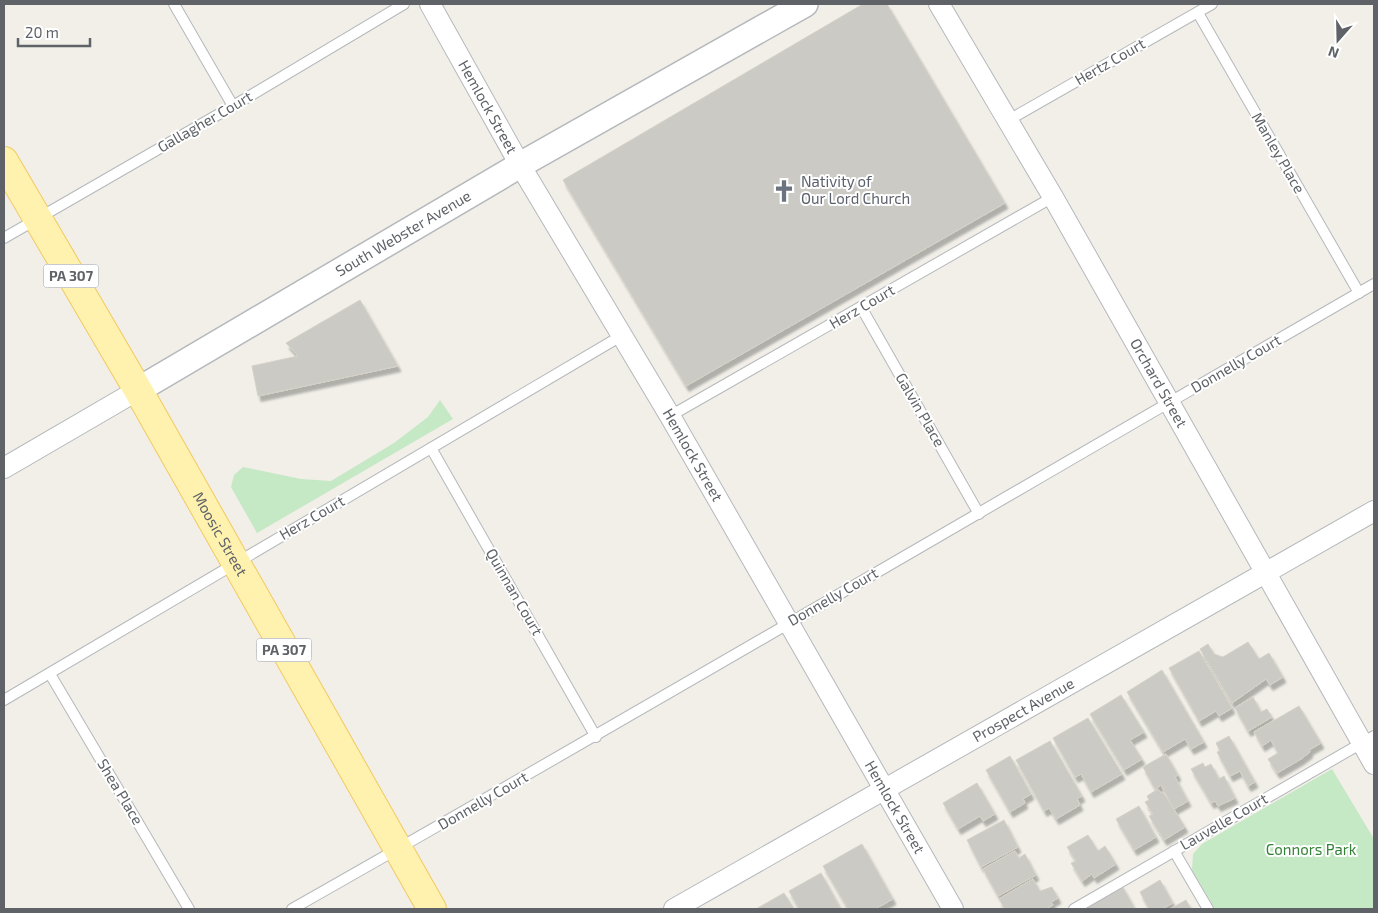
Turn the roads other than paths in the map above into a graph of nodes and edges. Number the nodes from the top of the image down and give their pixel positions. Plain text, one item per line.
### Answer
1 (174, 4) edge
2 (404, 4) edge
3 (430, 4) edge
4 (805, 4) edge
5 (940, 4) edge
6 (1212, 4) edge
7 (1198, 12) junction
8 (233, 106) junction
9 (1007, 121) junction
10 (4, 160) edge
11 (520, 165) junction
12 (1053, 197) junction
13 (37, 218) junction
14 (4, 238) edge
15 (1374, 284) edge
16 (1359, 293) junction
17 (861, 307) junction
18 (620, 336) junction
19 (138, 390) junction
20 (1169, 403) junction
21 (670, 416) junction
22 (431, 448) junction
23 (4, 468) edge
24 (1374, 511) edge
25 (979, 514) junction
26 (234, 563) junction
27 (1267, 572) junction
28 (788, 622) junction
29 (50, 674) junction
30 (4, 700) edge
31 (596, 737) junction
32 (1368, 739) edge
33 (1374, 764) edge
34 (884, 788) junction
35 (398, 849) junction
36 (1174, 851) junction
37 (189, 909) edge
38 (292, 909) edge
39 (432, 909) edge
40 (674, 909) edge
41 (953, 909) edge
42 (1074, 909) edge
43 (1208, 909) edge

1 - 8 lane
2 - 8 lane, Gallagher Court
3 - 11 street, Hemlock Street
4 - 11 street, South Webster Avenue
5 - 9 street, Orchard Street
6 - 7 lane, Hertz Court
7 - 9 lane, Hertz Court
7 - 16 lane, Manley Place
8 - 13 lane, Gallagher Court
9 - 12 street, Orchard Street
10 - 13 main road, Moosic Street / PA 307
11 - 18 street, Hemlock Street
11 - 19 street, South Webster Avenue
12 - 17 lane, Herz Court
12 - 20 street, Orchard Street
13 - 14 lane, Gallagher Court
13 - 19 main road, Moosic Street / PA 307
15 - 16 lane, Donnelly Court
16 - 20 lane, Donnelly Court
17 - 21 lane, Herz Court
17 - 25 lane, Galvin Place
18 - 21 street, Hemlock Street
18 - 22 lane, Herz Court
19 - 23 street, South Webster Avenue
19 - 26 main road, Moosic Street / PA 307
20 - 25 lane, Donnelly Court
20 - 27 street, Orchard Street
21 - 28 street, Hemlock Street
22 - 26 lane, Herz Court
22 - 31 lane, Quinnan Court
24 - 27 street, Prospect Avenue
25 - 28 lane, Donnelly Court
26 - 29 lane, Herz Court
26 - 35 main road, Moosic Street / PA 307
27 - 32 street, Orchard Street
27 - 34 street, Prospect Avenue
28 - 31 lane, Donnelly Court
28 - 34 street, Hemlock Street
29 - 30 lane, Herz Court
29 - 37 lane, Shea Place
31 - 35 lane, Donnelly Court
32 - 33 street, Orchard Street
32 - 36 lane, Lauvelle Court
34 - 40 street, Prospect Avenue
34 - 41 street, Hemlock Street
35 - 38 lane, Donnelly Court
35 - 39 main road, Moosic Street / PA 307
36 - 42 lane, Lauvelle Court
36 - 43 lane

